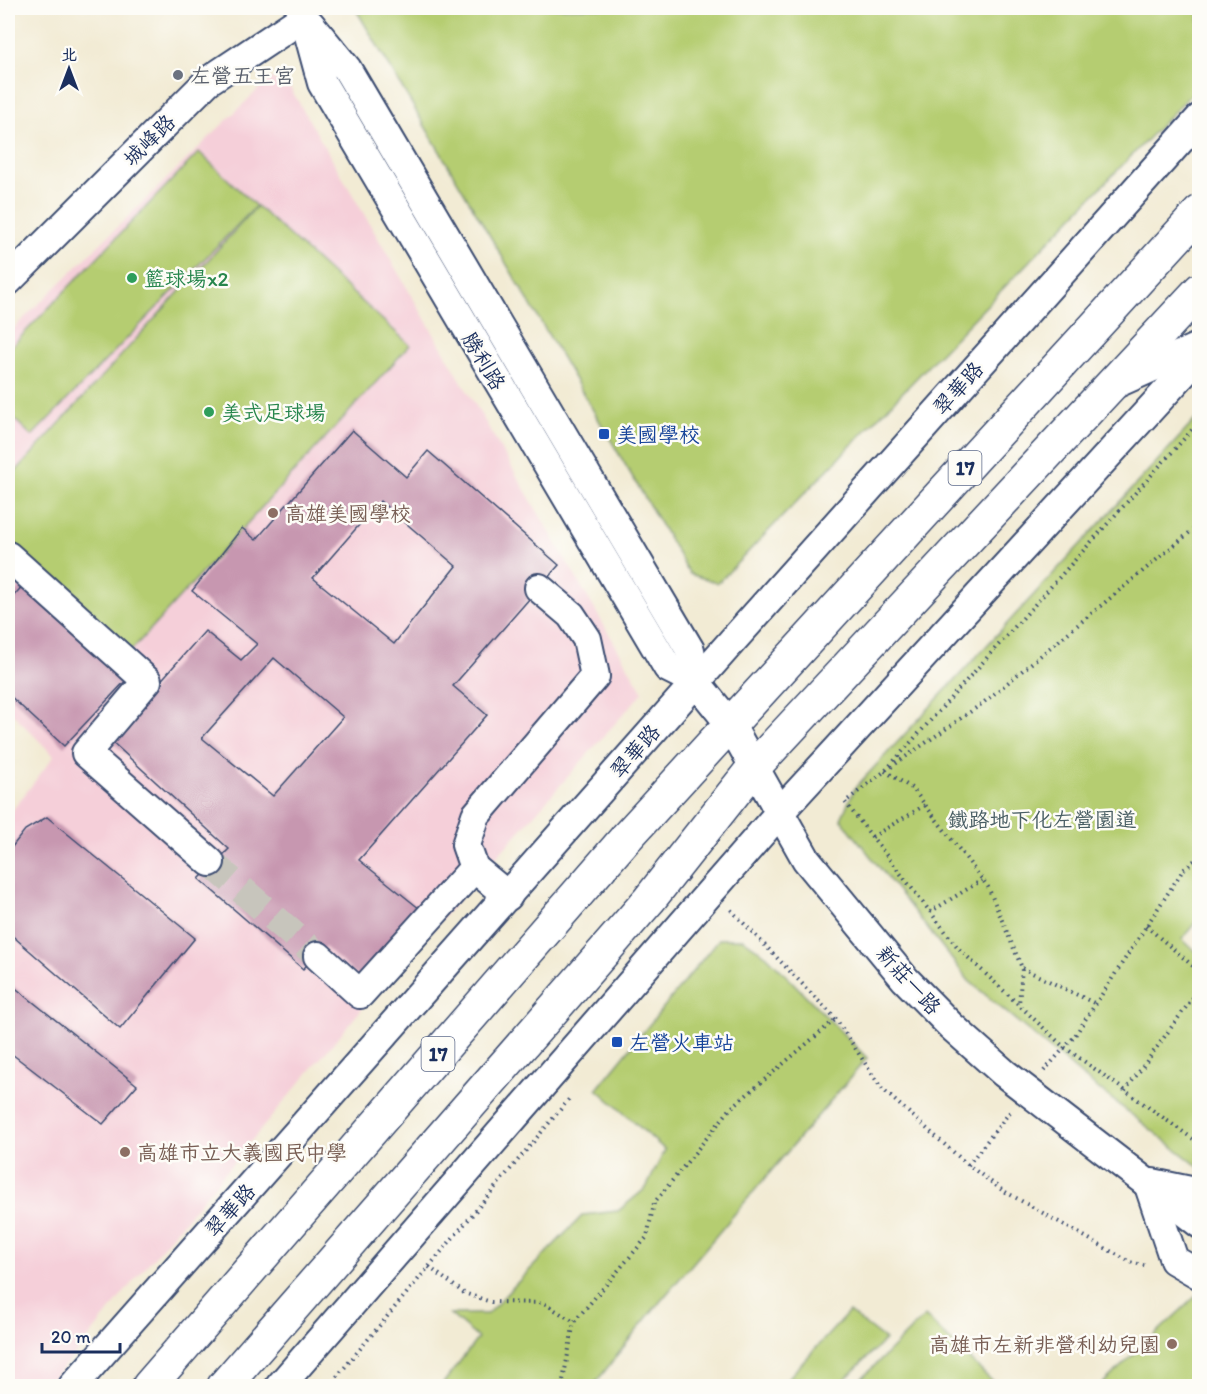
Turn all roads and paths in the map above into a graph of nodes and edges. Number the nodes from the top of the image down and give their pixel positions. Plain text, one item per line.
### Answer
1 (301, 12) edge
2 (1200, 118) edge
3 (1200, 212) edge
4 (8, 281) edge
5 (1200, 290) edge
6 (1176, 315) junction
7 (1200, 346) edge
8 (1200, 355) edge
9 (1161, 364) junction
10 (1109, 387) junction
11 (1147, 410) junction
12 (1200, 421) edge
13 (1200, 524) edge
14 (8, 556) edge
15 (538, 588) dead end
16 (696, 682) junction
17 (730, 724) junction
18 (755, 766) junction
19 (885, 771) junction
20 (925, 805) junction
21 (780, 812) junction
22 (872, 837) junction
23 (1200, 856) edge
24 (210, 862) tunnel mouth
25 (474, 868) junction
26 (982, 880) junction
27 (508, 896) junction
28 (930, 912) junction
29 (726, 915) dead end
30 (1146, 926) junction
31 (318, 957) tunnel mouth
32 (1022, 968) junction
33 (1200, 972) edge
34 (1200, 988) edge
35 (1019, 1004) junction
36 (1096, 1004) junction
37 (836, 1019) junction
38 (1064, 1047) junction
39 (1125, 1091) junction
40 (575, 1093) dead end
41 (1200, 1144) edge
42 (1148, 1183) junction
43 (1200, 1193) edge
44 (1200, 1224) edge
45 (429, 1267) junction
46 (1151, 1267) dead end
47 (1200, 1275) edge
48 (574, 1322) junction
49 (73, 1386) edge
50 (149, 1386) edge
51 (224, 1386) edge
52 (280, 1386) edge
53 (329, 1386) edge
54 (562, 1386) edge

1 - 4 street, 城峰路
1 - 16 street, 勝利路
2 - 16 street, 翠華路
3 - 17 main road, 17
5 - 6 main road, 17
6 - 9 street
6 - 10 main road, 17
7 - 9 street
8 - 11 street
9 - 10 street
9 - 11 street
10 - 18 main road, 17
11 - 21 street
12 - 19 path
13 - 19 path
14 - 24 street
15 - 25 street
16 - 17 street, 勝利路
16 - 27 street, 翠華路
17 - 18 street, 新莊一路
17 - 50 main road, 17
18 - 21 street, 新莊一路
18 - 51 main road, 17
19 - 20 path
19 - 22 path
20 - 22 path
20 - 26 path
21 - 42 street, 新莊一路
21 - 52 street
22 - 28 path
23 - 30 path
25 - 27 street
25 - 31 street
26 - 28 path
26 - 32 path
27 - 49 street, 翠華路
28 - 35 path
29 - 37 path
30 - 33 path
30 - 36 path
32 - 35 path
32 - 36 path
34 - 39 path
35 - 38 path
36 - 38 path
37 - 46 path
37 - 48 path
38 - 39 path
39 - 41 path
40 - 45 path
42 - 43 street, 新莊一路
42 - 44 street, 新莊一路
42 - 47 street
45 - 48 path
45 - 53 path
48 - 54 path

